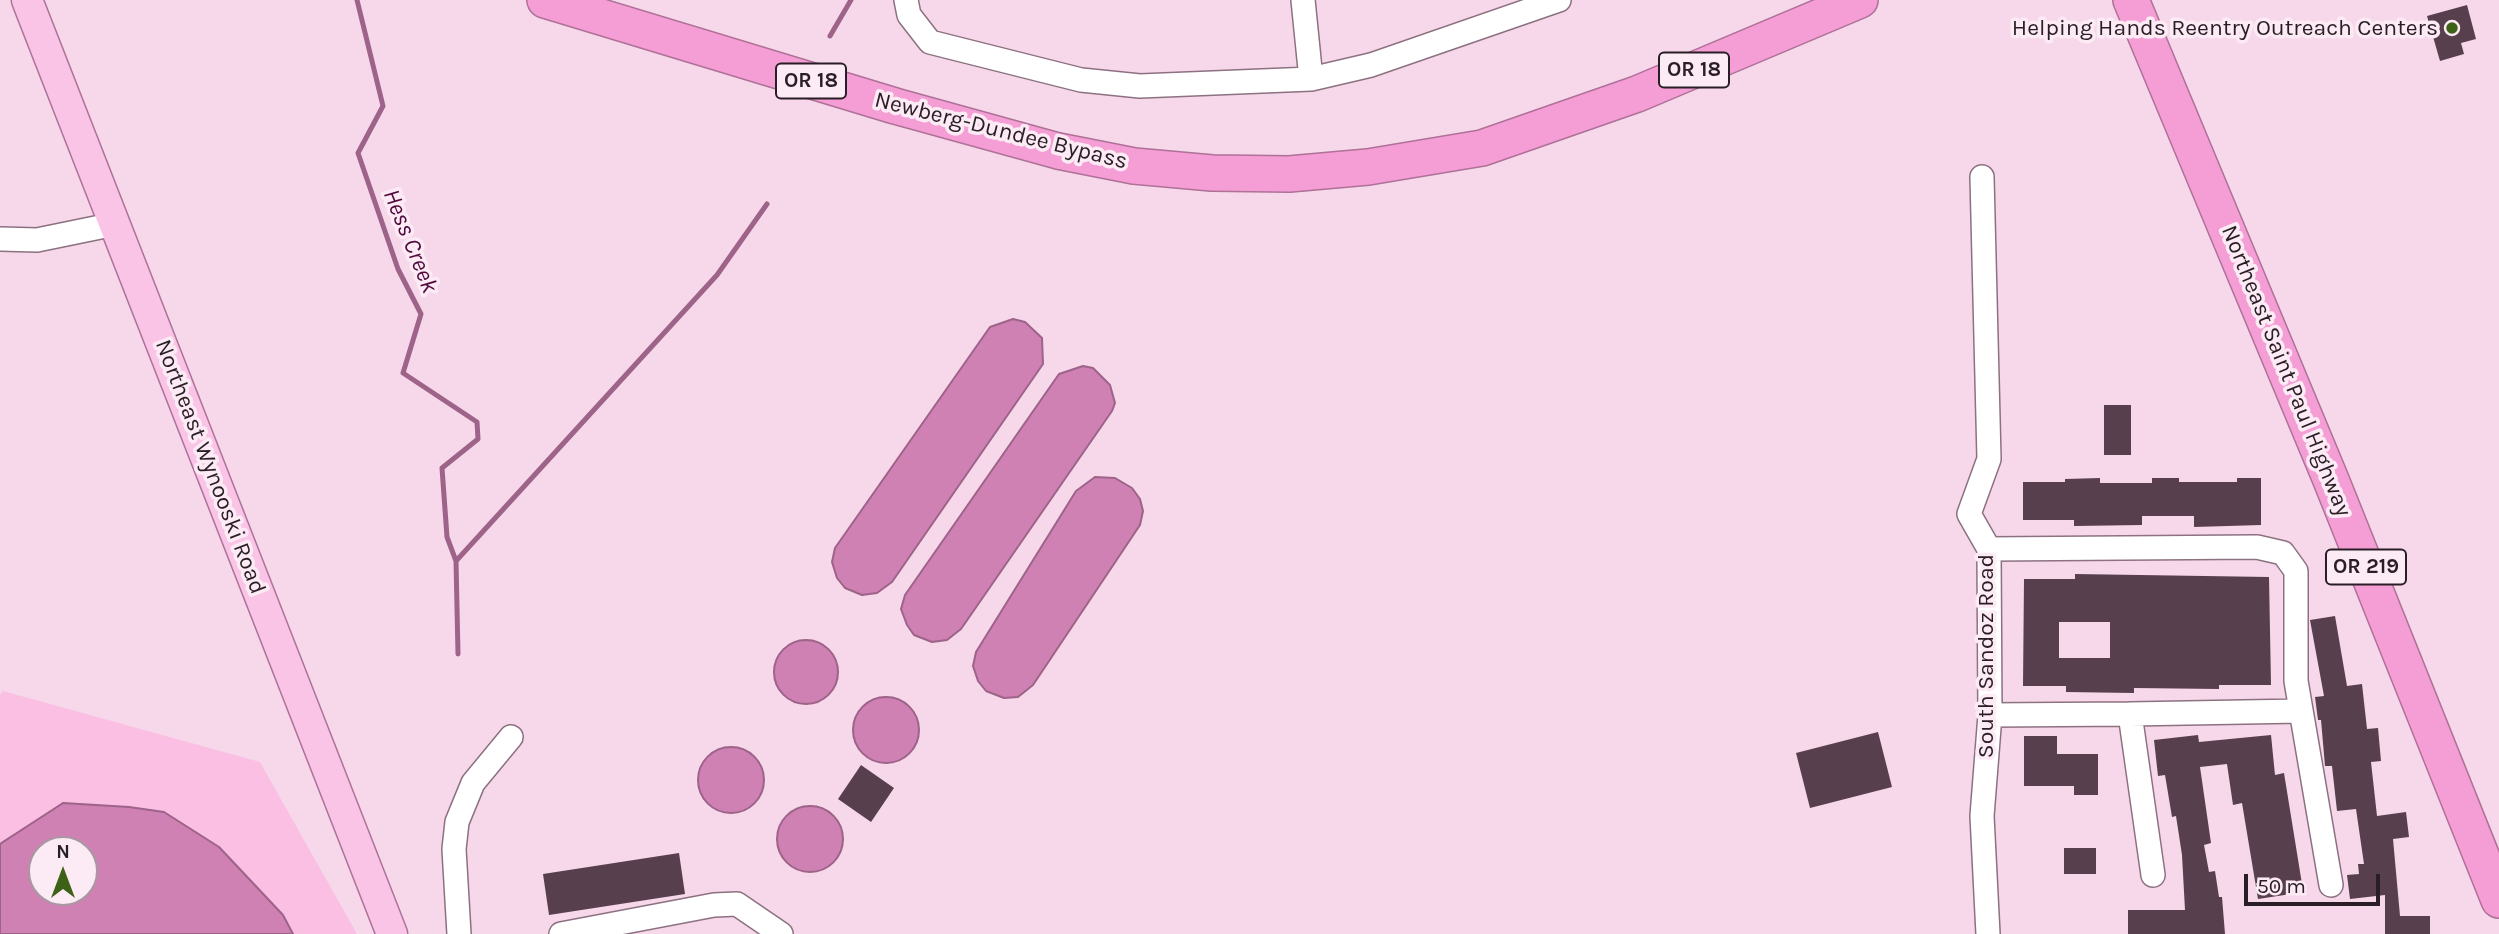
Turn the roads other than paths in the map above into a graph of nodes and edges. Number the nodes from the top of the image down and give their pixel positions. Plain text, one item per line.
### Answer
1 (27, 0) edge
2 (545, 0) edge
3 (906, 0) edge
4 (1303, 0) edge
5 (1559, 0) edge
6 (1860, 0) edge
7 (2131, 0) edge
8 (1311, 79) junction
9 (1982, 177) dead end
10 (115, 224) junction
11 (0, 239) edge
12 (1989, 549) junction
13 (2301, 711) junction
14 (2130, 713) junction
15 (1990, 715) junction
16 (511, 737) dead end
17 (2153, 875) dead end
18 (2331, 885) dead end
19 (2499, 900) edge
20 (392, 934) edge
21 (458, 934) edge
22 (561, 934) edge
23 (781, 934) edge
24 (1988, 934) edge

1 - 10 main road, Northeast Wynooski Road
2 - 6 highway, Newberg-Dundee Bypass / OR 18
3 - 8 street
4 - 8 street
5 - 8 street
7 - 19 highway, Northeast Saint Paul Highway / OR 219
9 - 12 street, South Sandoz Road
10 - 11 street
10 - 20 main road, Northeast Wynooski Road
12 - 13 street
12 - 15 street, South Sandoz Road
13 - 14 street
13 - 18 street
14 - 15 street
14 - 17 street
15 - 24 street, South Sandoz Road
16 - 21 street
22 - 23 street

